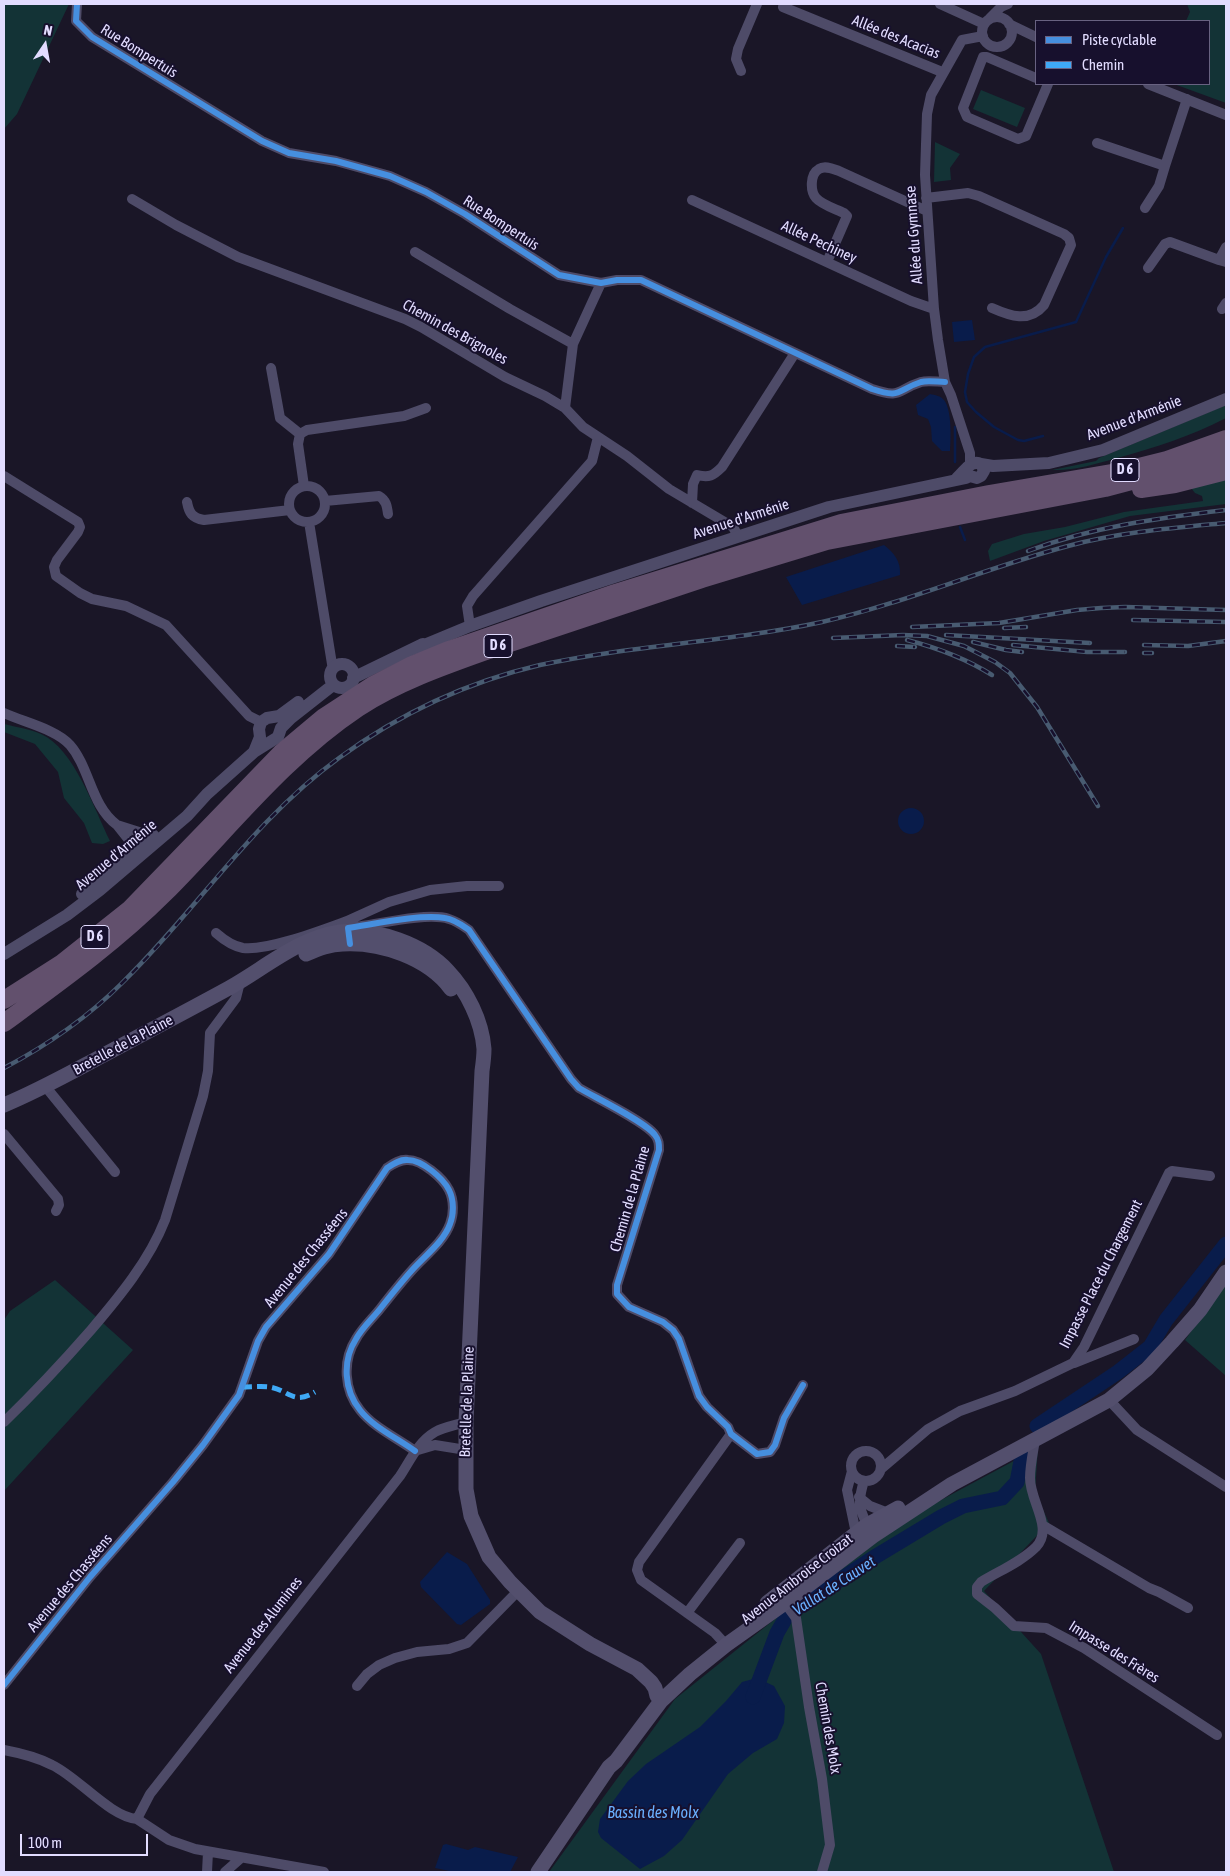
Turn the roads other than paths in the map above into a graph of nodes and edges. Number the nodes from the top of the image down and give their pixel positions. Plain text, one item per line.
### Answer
1 (76, 4) edge
2 (756, 4) edge
3 (940, 4) edge
4 (1008, 4) edge
5 (783, 7) dead end
6 (987, 22) junction
7 (1008, 22) junction
8 (1032, 35) edge
9 (983, 36) junction
10 (1011, 36) junction
11 (741, 71) dead end
12 (942, 72) junction
13 (1035, 78) edge
14 (1048, 85) edge
15 (1151, 85) edge
16 (1187, 99) junction
17 (1226, 114) edge
18 (1097, 143) dead end
19 (1166, 166) junction
20 (926, 198) junction
21 (132, 199) dead end
22 (692, 200) dead end
23 (1145, 208) dead end
24 (927, 211) junction
25 (1226, 247) edge
26 (415, 252) dead end
27 (1223, 261) edge
28 (827, 262) junction
29 (1148, 268) dead end
30 (601, 283) junction
31 (992, 308) dead end
32 (934, 310) junction
33 (573, 344) junction
34 (795, 353) junction
35 (271, 368) dead end
36 (945, 382) junction
37 (1226, 399) edge
38 (426, 408) dead end
39 (565, 408) junction
40 (1226, 430) edge
41 (300, 434) junction
42 (598, 437) junction
43 (1226, 439) edge
44 (1226, 452) edge
45 (977, 466) junction
46 (1226, 471) edge
47 (4, 476) edge
48 (304, 486) junction
49 (1022, 488) junction
50 (1053, 499) junction
51 (325, 501) junction
52 (187, 502) dead end
53 (692, 503) junction
54 (290, 510) junction
55 (388, 514) dead end
56 (309, 522) junction
57 (738, 536) junction
58 (469, 623) junction
59 (332, 664) dead end
60 (352, 673) junction
61 (332, 682) junction
62 (4, 713) edge
63 (264, 724) junction
64 (282, 728) junction
65 (272, 739) junction
66 (254, 752) junction
67 (118, 824) junction
68 (151, 842) junction
69 (139, 852) junction
70 (499, 886) dead end
71 (349, 931) junction
72 (216, 934) dead end
73 (4, 954) edge
74 (240, 982) junction
75 (28, 985) junction
76 (47, 992) junction
77 (4, 996) edge
78 (4, 1000) edge
79 (4, 1016) edge
80 (4, 1023) edge
81 (45, 1086) junction
82 (4, 1105) edge
83 (4, 1134) edge
84 (115, 1172) dead end
85 (1210, 1176) dead end
86 (56, 1211) dead end
87 (1226, 1272) edge
88 (1134, 1339) dead end
89 (1073, 1363) junction
90 (804, 1386) dead end
91 (1109, 1400) junction
92 (4, 1422) edge
93 (466, 1422) junction
94 (731, 1434) junction
95 (1035, 1440) junction
96 (466, 1450) junction
97 (415, 1451) junction
98 (881, 1469) junction
99 (852, 1471) junction
100 (864, 1481) junction
101 (952, 1484) junction
102 (1226, 1487) edge
103 (859, 1497) junction
104 (888, 1513) junction
105 (1044, 1526) junction
106 (864, 1535) junction
107 (740, 1543) dead end
108 (518, 1590) junction
109 (787, 1605) junction
110 (1188, 1608) dead end
111 (687, 1613) junction
112 (723, 1641) junction
113 (4, 1685) edge
114 (357, 1686) dead end
115 (659, 1698) junction
116 (1217, 1735) dead end
117 (4, 1750) edge
118 (137, 1819) junction
119 (208, 1852) junction
120 (241, 1858) junction
121 (207, 1872) edge
122 (225, 1872) edge
123 (324, 1872) edge
124 (538, 1872) edge
125 (822, 1872) edge

1 - 30 street, Rue Bompertuis
2 - 11 street
3 - 6 street
4 - 6 street
4 - 7 street
5 - 12 street, Allée des Acacias
6 - 7 street
6 - 9 street
7 - 8 street
7 - 10 street
8 - 10 street
9 - 10 street
9 - 12 street, Allée du Gymnase
12 - 20 street, Allée du Gymnase
13 - 14 street
15 - 16 street
16 - 17 street
16 - 19 street
18 - 19 street
19 - 23 street
20 - 24 street, Allée du Gymnase
20 - 31 street
21 - 39 street, Chemin des Brignoles
22 - 28 street, Allée Pechiney
24 - 28 street
24 - 32 street, Allée du Gymnase
25 - 27 street
26 - 33 street
27 - 29 street
28 - 32 street, Allée Pechiney
30 - 33 street
30 - 34 street, Rue Bompertuis
32 - 36 street, Allée du Gymnase
33 - 39 street
34 - 36 street, Rue Bompertuis
34 - 53 street
35 - 41 street
36 - 45 street, Allée du Gymnase
37 - 45 street, Avenue d'Arménie
38 - 41 street
39 - 42 street, Chemin des Brignoles
40 - 49 highway
41 - 48 street
42 - 53 street, Chemin des Brignoles
42 - 58 street
43 - 49 highway, D 6
44 - 50 highway, D 6
45 - 57 street, Avenue d'Arménie
46 - 50 highway
47 - 63 street
48 - 51 street
48 - 54 street
49 - 75 highway, D 6
50 - 76 highway, D 6
51 - 55 street
51 - 56 street
52 - 54 street
53 - 57 street, Chemin des Brignoles
54 - 56 street
56 - 59 street
57 - 58 street, Avenue d'Arménie
58 - 60 street, Avenue d'Arménie
60 - 61 street
60 - 61 street
61 - 63 street
61 - 64 street
62 - 67 street
63 - 64 street
63 - 65 street
63 - 66 street
64 - 65 street
65 - 66 street, Avenue d'Arménie
66 - 68 street, Avenue d'Arménie
67 - 68 street
67 - 69 street
68 - 69 street, Avenue d'Arménie
69 - 73 street, Avenue d'Arménie
70 - 71 street
71 - 72 street
71 - 74 main road, Bretelle de la Plaine
71 - 93 main road, Bretelle de la Plaine
71 - 94 street, Chemin de la Plaine
74 - 81 main road, Bretelle de la Plaine
74 - 92 street
75 - 77 highway
75 - 78 highway, D 6
76 - 79 highway, D 6
76 - 80 highway
81 - 82 main road, Bretelle de la Plaine
81 - 84 street
83 - 86 street
85 - 89 street, Impasse Place du Chargement
87 - 91 main road, Avenue Ambroise Croizat
88 - 89 street
89 - 98 street, Impasse Place du Chargement
90 - 94 street
91 - 95 main road, Avenue Ambroise Croizat
91 - 102 street
93 - 96 main road, Bretelle de la Plaine
93 - 97 street, Avenue des Alumines
94 - 111 street
95 - 101 main road, Avenue Ambroise Croizat
95 - 105 street
96 - 97 street
96 - 108 main road, Bretelle de la Plaine
97 - 113 street, Avenue des Chasséens
97 - 118 street, Avenue des Alumines
98 - 99 street
98 - 100 street
99 - 100 street
99 - 106 street
100 - 103 street
101 - 104 main road, Avenue Ambroise Croizat
101 - 106 main road, Avenue Ambroise Croizat
103 - 104 street
103 - 106 street
104 - 106 main road, Avenue Ambroise Croizat
105 - 110 street
105 - 116 street, Impasse des Frères
106 - 109 main road, Avenue Ambroise Croizat
107 - 111 street
108 - 114 street
108 - 115 main road, Bretelle de la Plaine
109 - 112 main road, Avenue Ambroise Croizat
109 - 125 street, Chemin des Molx
111 - 112 street
112 - 115 main road, Avenue Ambroise Croizat
115 - 124 main road, Avenue Ambroise Croizat
117 - 118 street
118 - 119 street
119 - 120 street
119 - 121 street
120 - 122 street
120 - 123 street

